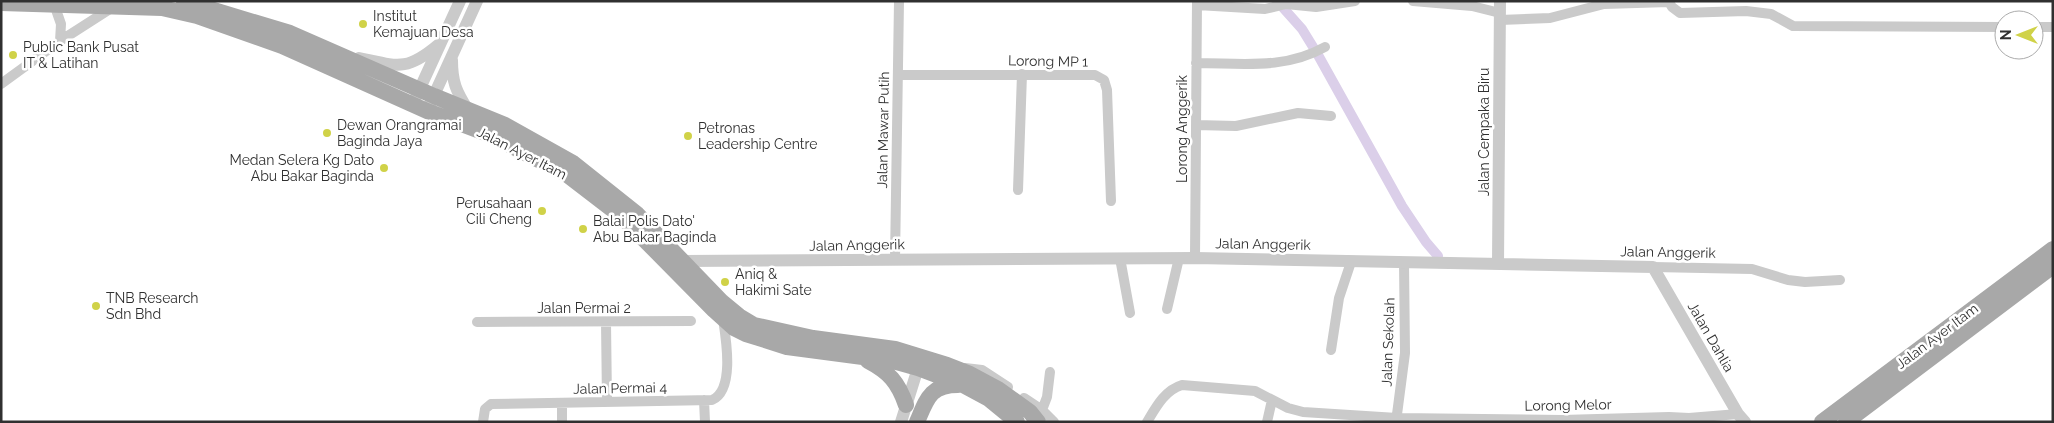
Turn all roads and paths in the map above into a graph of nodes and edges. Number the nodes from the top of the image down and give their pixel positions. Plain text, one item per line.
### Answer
1 (184, 1) edge
2 (460, 1) edge
3 (477, 1) edge
4 (899, 1) edge
5 (1355, 1) edge
6 (1413, 1) edge
7 (1, 3) edge
8 (1197, 3) edge
9 (54, 4) junction
10 (1293, 4) edge
11 (116, 5) junction
12 (1500, 12) edge
13 (1994, 27) edge
14 (60, 41) junction
15 (441, 42) junction
16 (1320, 50) dead end
17 (337, 54) junction
18 (452, 58) junction
19 (1196, 63) junction
20 (1022, 74) junction
21 (898, 75) junction
22 (1, 84) edge
23 (423, 100) junction
24 (468, 110) junction
25 (1331, 116) dead end
26 (1196, 125) junction
27 (1018, 190) dead end
28 (1111, 201) dead end
29 (2053, 249) edge
30 (1120, 258) junction
31 (1179, 258) junction
32 (1195, 258) junction
33 (895, 259) junction
34 (683, 261) junction
35 (1351, 262) junction
36 (1404, 262) junction
37 (1498, 264) junction
38 (2053, 266) edge
39 (1653, 267) junction
40 (1840, 280) dead end
41 (1167, 309) dead end
42 (1130, 313) dead end
43 (723, 319) junction
44 (691, 321) dead end
45 (477, 322) dead end
46 (606, 322) junction
47 (746, 334) junction
48 (727, 349) junction
49 (1331, 350) dead end
50 (859, 357) junction
51 (923, 366) junction
52 (1050, 372) dead end
53 (1908, 375) junction
54 (1882, 377) junction
55 (963, 385) junction
56 (704, 400) junction
57 (1272, 400) junction
58 (607, 402) junction
59 (562, 403) junction
60 (906, 405) junction
61 (1040, 416) edge
62 (1741, 418) edge
63 (1397, 420) edge
64 (483, 422) edge
65 (562, 422) edge
66 (705, 422) edge
67 (901, 422) edge
68 (912, 422) edge
69 (917, 422) edge
70 (1017, 422) edge
71 (1054, 422) edge
72 (1147, 422) edge
73 (1267, 422) edge
74 (1810, 422) edge
75 (1822, 422) edge
76 (1846, 422) edge
77 (1862, 422) edge

1 - 17 main road, Jalan Ayer Itam
2 - 15 street
3 - 18 street
4 - 21 street, Jalan Mawar Putih
5 - 10 street
6 - 12 street
7 - 9 main road, Jalan Ayer Itam
8 - 10 street
8 - 19 street, Lorong Anggerik
9 - 11 main road, Jalan Ayer Itam
9 - 14 street
11 - 14 street
11 - 23 main road, Jalan Ayer Itam
12 - 13 street
12 - 37 street, Jalan Cempaka Biru
14 - 22 street
15 - 17 street
15 - 23 street
16 - 19 street
17 - 23 main road, Jalan Ayer Itam
18 - 23 street
18 - 24 street
19 - 26 street, Lorong Anggerik
20 - 21 street, Lorong MP 1
20 - 27 street
20 - 28 street, Lorong MP 1
21 - 33 street, Jalan Mawar Putih
23 - 24 main road, Jalan Ayer Itam
23 - 43 main road, Jalan Ayer Itam
24 - 34 main road, Jalan Ayer Itam
25 - 26 street
26 - 32 street, Lorong Anggerik
29 - 54 main road, Jalan Ayer Itam
30 - 31 street, Jalan Anggerik
30 - 33 street, Jalan Anggerik
30 - 42 street
31 - 32 street, Jalan Anggerik
31 - 41 street
32 - 35 street, Jalan Anggerik
33 - 34 street, Jalan Anggerik
34 - 51 main road, Jalan Ayer Itam
35 - 36 street, Jalan Anggerik
35 - 49 street
36 - 37 street, Jalan Anggerik
36 - 63 street, Jalan Sekolah
37 - 39 street, Jalan Anggerik
38 - 53 main road, Jalan Ayer Itam
39 - 40 street, Jalan Anggerik
39 - 62 street, Jalan Dahlia
43 - 47 main road, Jalan Ayer Itam
43 - 48 street, Jalan Permai 4
44 - 46 street, Jalan Permai 2
45 - 46 street, Jalan Permai 2
46 - 58 street
47 - 48 street
47 - 50 main road, Jalan Ayer Itam
48 - 56 street, Jalan Permai 4
50 - 51 main road, Jalan Ayer Itam
50 - 60 main road
51 - 55 main road, Jalan Ayer Itam
51 - 60 street
51 - 61 main road
51 - 68 street
52 - 61 street
53 - 76 main road, Jalan Ayer Itam
53 - 77 main road
54 - 74 main road
54 - 75 main road, Jalan Ayer Itam
55 - 69 main road
55 - 70 main road, Jalan Ayer Itam
56 - 58 street, Jalan Permai 4
56 - 66 street
57 - 63 street, Lorong Melor
57 - 72 street, Lorong Melor
57 - 73 street
58 - 59 street, Jalan Permai 4
59 - 64 street, Jalan Permai 4
59 - 65 street
60 - 67 street
61 - 71 street
62 - 63 street, Lorong Melor

